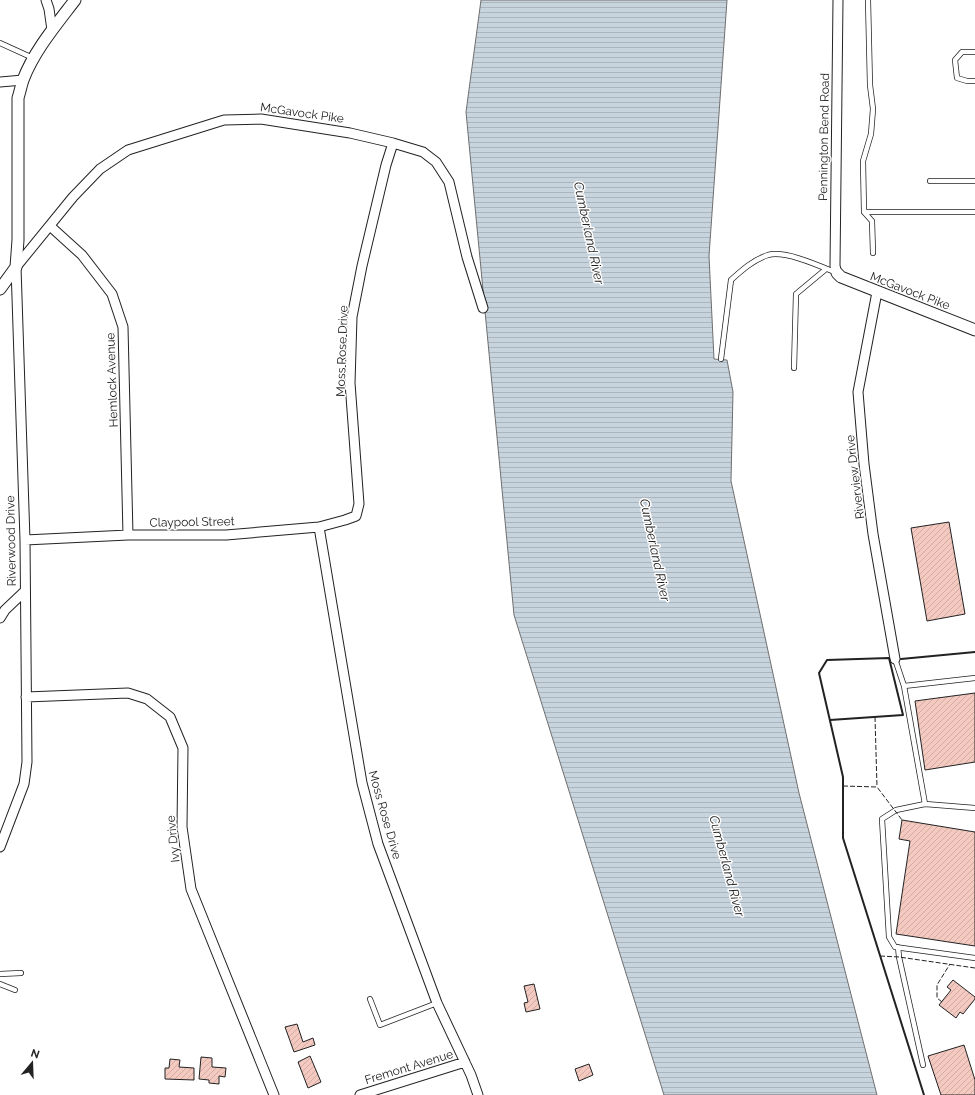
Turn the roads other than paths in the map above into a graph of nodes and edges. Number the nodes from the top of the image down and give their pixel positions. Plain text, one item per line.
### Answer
1 (46, 0) edge
2 (75, 0) edge
3 (838, 0) edge
4 (868, 0) edge
5 (52, 30) junction
6 (0, 43) edge
7 (975, 52) edge
8 (34, 58) junction
9 (23, 80) junction
10 (975, 81) edge
11 (0, 82) edge
12 (393, 142) junction
13 (930, 181) dead end
14 (975, 181) edge
15 (864, 212) junction
16 (975, 212) edge
17 (50, 226) junction
18 (873, 253) dead end
19 (16, 267) junction
20 (832, 271) junction
21 (0, 289) edge
22 (877, 292) junction
23 (483, 308) dead end
24 (975, 330) edge
25 (721, 359) dead end
26 (794, 368) dead end
27 (356, 516) joint
28 (319, 527) junction
29 (128, 535) junction
30 (25, 540) junction
31 (25, 591) junction
32 (0, 618) edge
33 (895, 659) joint
34 (975, 678) edge
35 (904, 686) junction
36 (26, 697) junction
37 (925, 804) junction
38 (975, 808) edge
39 (0, 847) edge
40 (898, 947) junction
41 (975, 958) edge
42 (21, 972) dead end
43 (0, 974) edge
44 (0, 984) edge
45 (15, 990) dead end
46 (370, 999) dead end
47 (437, 1003) junction
48 (465, 1062) junction
49 (923, 1065) dead end
50 (274, 1095) edge
51 (360, 1095) edge
52 (478, 1095) edge

1 - 5 street
2 - 5 street, Riverwood Drive
3 - 20 street, Pennington Bend Road
4 - 15 lane
5 - 8 street, Riverwood Drive
6 - 8 lane
7 - 10 lane
8 - 9 street, Riverwood Drive
9 - 11 street
9 - 19 street, Riverwood Drive
12 - 17 street, McGavock Pike
12 - 23 street, McGavock Pike
12 - 27 street, Moss Rose Drive
13 - 14 lane
15 - 16 lane
15 - 18 lane
17 - 19 street, McGavock Pike
17 - 29 street, Hemlock Avenue
19 - 21 street, McGavock Pike
19 - 30 street, Riverwood Drive
20 - 22 street, McGavock Pike
20 - 25 lane
20 - 26 lane
22 - 24 street, McGavock Pike
22 - 33 street, Riverview Drive
27 - 28 street, Claypool Street
28 - 29 street, Claypool Street
28 - 47 street, Moss Rose Drive
29 - 30 street, Claypool Street
30 - 31 street, Riverwood Drive
31 - 32 street
31 - 36 street, Riverwood Drive
33 - 35 lane
34 - 35 lane
35 - 37 lane
36 - 39 street, Riverwood Drive
36 - 50 street, Ivy Drive
37 - 38 lane
37 - 40 lane
40 - 41 lane
40 - 49 lane
42 - 43 lane
44 - 45 lane
46 - 47 lane
47 - 48 street, Moss Rose Drive
48 - 51 street, Fremont Avenue
48 - 52 street, Moss Rose Drive

